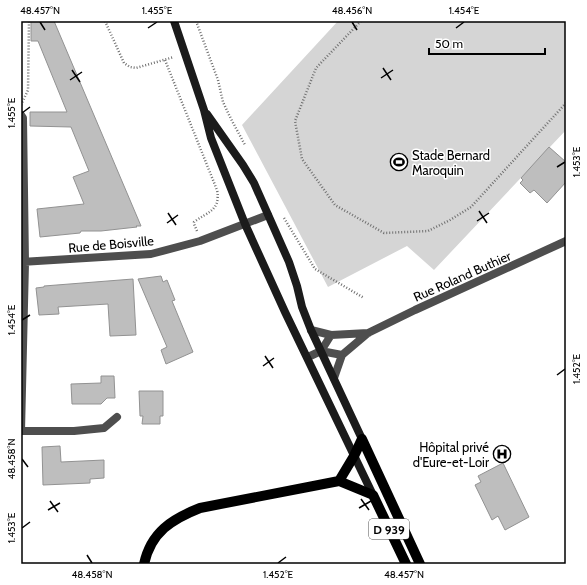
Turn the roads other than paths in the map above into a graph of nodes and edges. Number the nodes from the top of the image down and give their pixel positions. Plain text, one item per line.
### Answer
1 (174, 21) edge
2 (204, 110) junction
3 (21, 115) edge
4 (268, 215) junction
5 (245, 224) junction
6 (566, 242) edge
7 (23, 262) edge
8 (311, 330) junction
9 (368, 333) junction
10 (331, 335) junction
11 (321, 351) junction
12 (342, 356) junction
13 (308, 357) junction
14 (334, 378) junction
15 (117, 417) dead end
16 (21, 431) edge
17 (362, 439) junction
18 (354, 456) junction
19 (339, 480) junction
20 (373, 495) junction
21 (144, 564) edge
22 (406, 564) edge
23 (420, 564) edge

1 - 2 main road, D 939
2 - 4 main road, D 939
2 - 5 main road, D 939
3 - 7 street
4 - 5 street, Rue de Boisville
4 - 8 main road, D 939
5 - 7 street, Rue de Boisville
5 - 13 main road, D 939
6 - 9 street, Rue Roland Buthier
7 - 16 street
8 - 10 street, Rue Roland Buthier
8 - 11 main road, D 939
9 - 10 street, Rue Roland Buthier
9 - 12 street, Rue Roland Buthier
10 - 11 street
11 - 12 street
11 - 13 street
11 - 14 main road, D 939
12 - 14 street
13 - 18 main road, D 939
14 - 17 main road, D 939
15 - 16 street
17 - 18 main road
17 - 23 main road, D 939
18 - 19 main road
18 - 20 main road, D 939
19 - 20 main road
19 - 21 main road
20 - 22 main road, D 939

